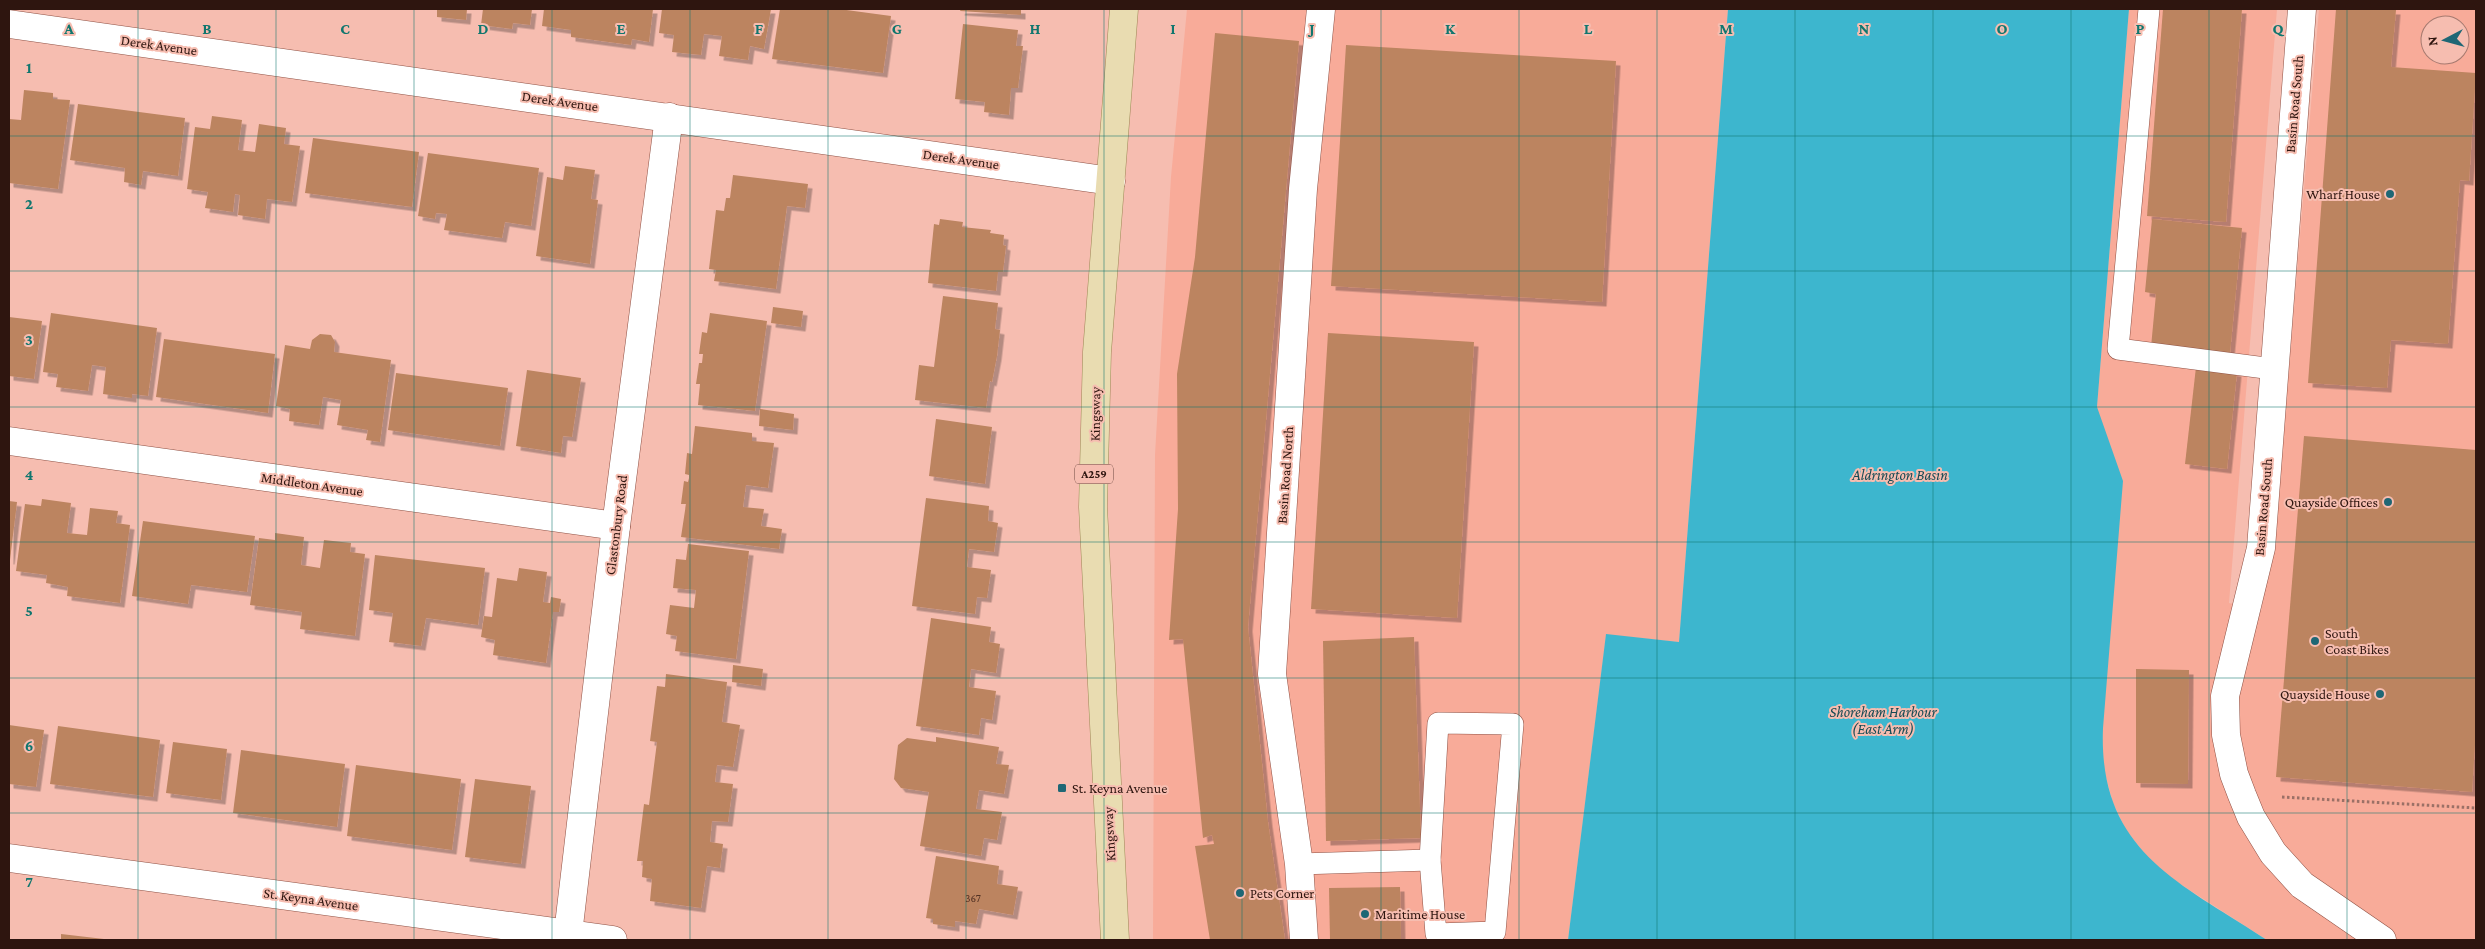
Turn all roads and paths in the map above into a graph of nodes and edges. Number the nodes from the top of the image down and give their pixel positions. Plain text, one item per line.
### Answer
1 (1124, 9) edge
2 (1321, 9) edge
3 (2149, 9) edge
4 (2302, 9) edge
5 (9, 24) edge
6 (669, 116) junction
7 (1111, 181) junction
8 (2273, 369) junction
9 (9, 441) edge
10 (616, 526) junction
11 (2281, 797) dead end
12 (2476, 808) edge
13 (9, 858) edge
14 (1430, 860) junction
15 (1298, 864) junction
16 (568, 934) junction
17 (613, 940) edge
18 (1115, 940) edge
19 (1304, 940) edge
20 (2382, 940) edge

1 - 7 main road, Kingsway / A259
2 - 15 street, Basin Road North
3 - 8 lane
4 - 8 street, Basin Road South
5 - 6 street, Derek Avenue
6 - 7 street, Derek Avenue
6 - 10 street, Glastonbury Road
7 - 18 main road, Kingsway / A259
8 - 20 street, Basin Road South
9 - 10 street, Middleton Avenue
10 - 16 street, Glastonbury Road
11 - 12 path
13 - 16 street, St. Keyna Avenue
14 - 14 lane
14 - 15 lane
15 - 19 street, Basin Road North
16 - 17 street, St. Keyna Avenue

